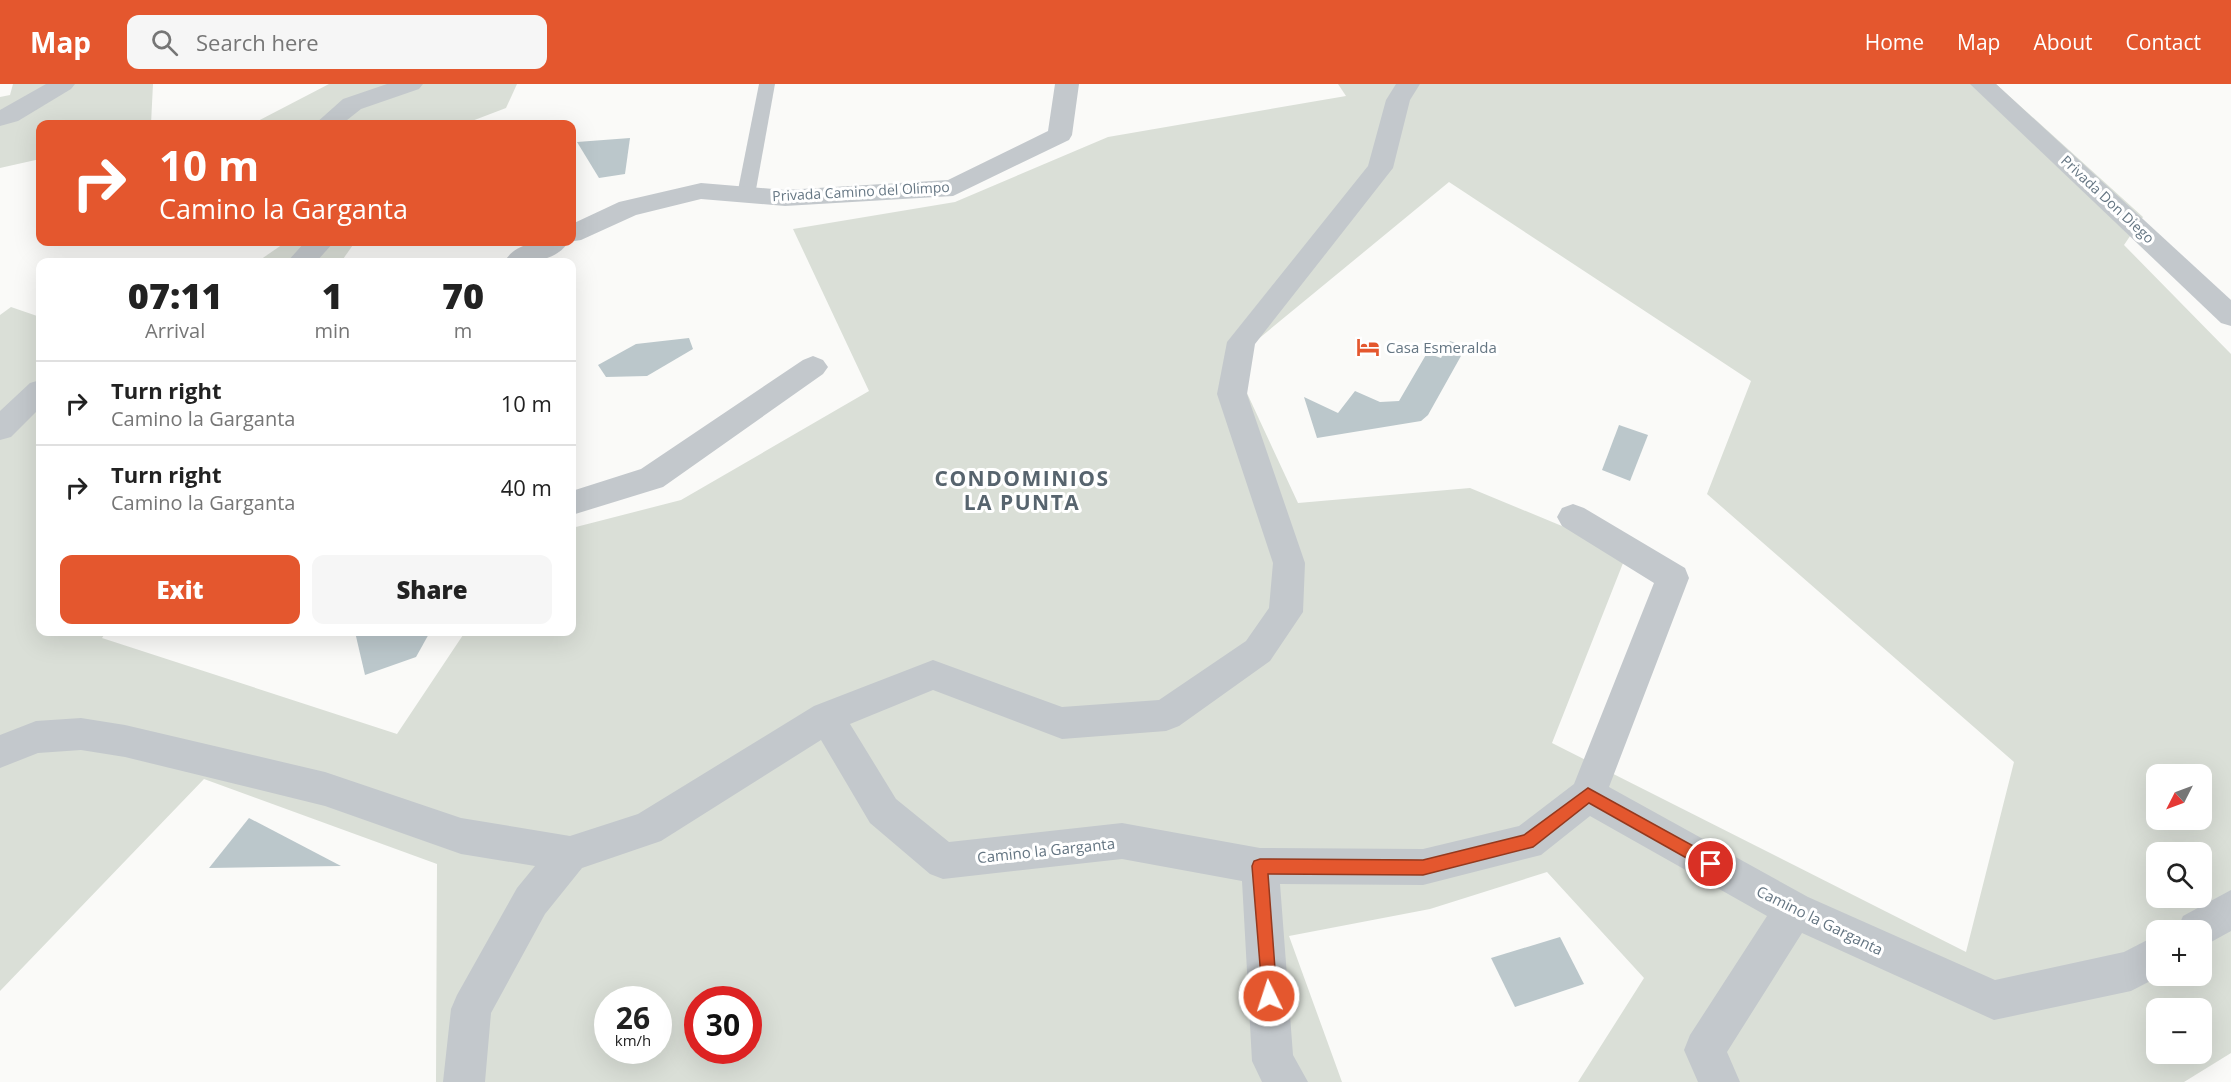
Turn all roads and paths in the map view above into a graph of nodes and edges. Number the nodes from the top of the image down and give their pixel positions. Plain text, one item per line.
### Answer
1 (63, 84) edge
2 (411, 84) edge
3 (767, 84) edge
4 (1067, 84) edge
5 (1408, 84) edge
6 (1982, 84) edge
7 (0, 118) edge
8 (332, 120) edge
9 (746, 195) junction
10 (576, 232) edge
11 (317, 246) edge
12 (546, 246) edge
13 (304, 258) edge
14 (524, 258) edge
15 (2231, 316) edge
16 (813, 367) dead end
17 (36, 395) edge
18 (0, 429) edge
19 (576, 502) edge
20 (1573, 517) dead end
21 (827, 717) junction
22 (0, 752) edge
23 (1588, 795) junction
24 (570, 854) junction
25 (1260, 866) junction
26 (2231, 909) edge
27 (1794, 910) junction
28 (2212, 921) edge
29 (2146, 962) edge
30 (464, 1082) edge
31 (1287, 1082) edge
32 (1719, 1082) edge

1 - 7 street
2 - 8 street
3 - 9 lane
4 - 9 street, Privada Camino del Olimpo
5 - 21 street
6 - 15 street, Privada Don Diego
9 - 10 street, Privada Camino del Olimpo
11 - 13 street
12 - 14 street
16 - 19 street
17 - 18 street
20 - 23 street
21 - 24 street
21 - 25 street, Camino la Garganta
22 - 24 street
23 - 25 street, Camino la Garganta
23 - 27 street, Camino la Garganta
24 - 30 street
25 - 31 street
26 - 28 street
27 - 29 street, Camino la Garganta
27 - 32 street

